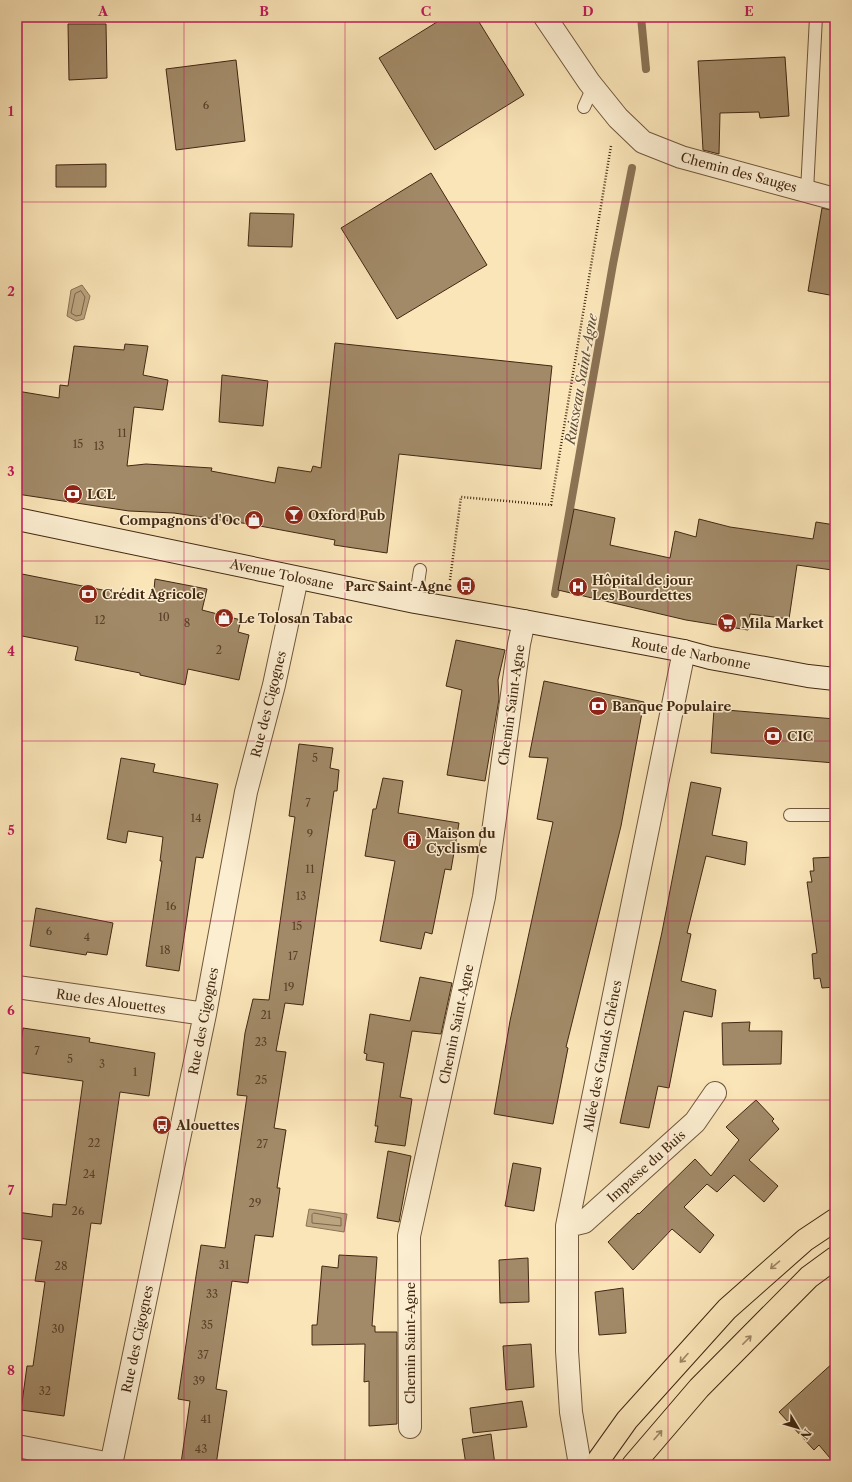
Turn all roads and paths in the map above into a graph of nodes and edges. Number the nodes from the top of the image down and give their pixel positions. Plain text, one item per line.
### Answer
1 (545, 17) edge
2 (816, 17) edge
3 (593, 88) junction
4 (584, 107) dead end
5 (612, 140) dead end
6 (807, 191) junction
7 (835, 199) edge
8 (17, 519) edge
9 (420, 570) dead end
10 (297, 578) junction
11 (450, 580) dead end
12 (415, 602) junction
13 (524, 621) junction
14 (547, 626) joint
15 (684, 651) junction
16 (835, 679) edge
17 (790, 815) dead end
18 (835, 815) edge
19 (17, 987) edge
20 (205, 1014) junction
21 (715, 1093) dead end
22 (835, 1220) edge
23 (567, 1226) junction
24 (835, 1258) edge
25 (410, 1427) dead end
26 (17, 1446) edge
27 (111, 1464) edge
28 (580, 1465) edge
29 (595, 1465) edge
30 (633, 1465) edge

1 - 3 street, Chemin des Sauges
2 - 6 lane
3 - 4 lane
3 - 6 street, Chemin des Sauges
5 - 11 path
6 - 7 street, Chemin des Sauges
8 - 10 street, Avenue Tolosane
9 - 12 lane
10 - 12 street, Avenue Tolosane
10 - 20 street, Rue des Cigognes
12 - 13 street, Avenue Tolosane
13 - 14 street, Avenue Tolosane
13 - 25 street, Chemin Saint-Agne
14 - 15 street, Route de Narbonne
15 - 16 street, Route de Narbonne
15 - 23 street, Allée des Grands Chênes
17 - 18 lane
19 - 20 street, Rue des Alouettes
20 - 27 street, Rue des Cigognes
21 - 23 street, Impasse du Buis
22 -> 29 main road
23 - 28 street, Allée des Grands Chênes
30 -> 24 main road
26 - 27 street

